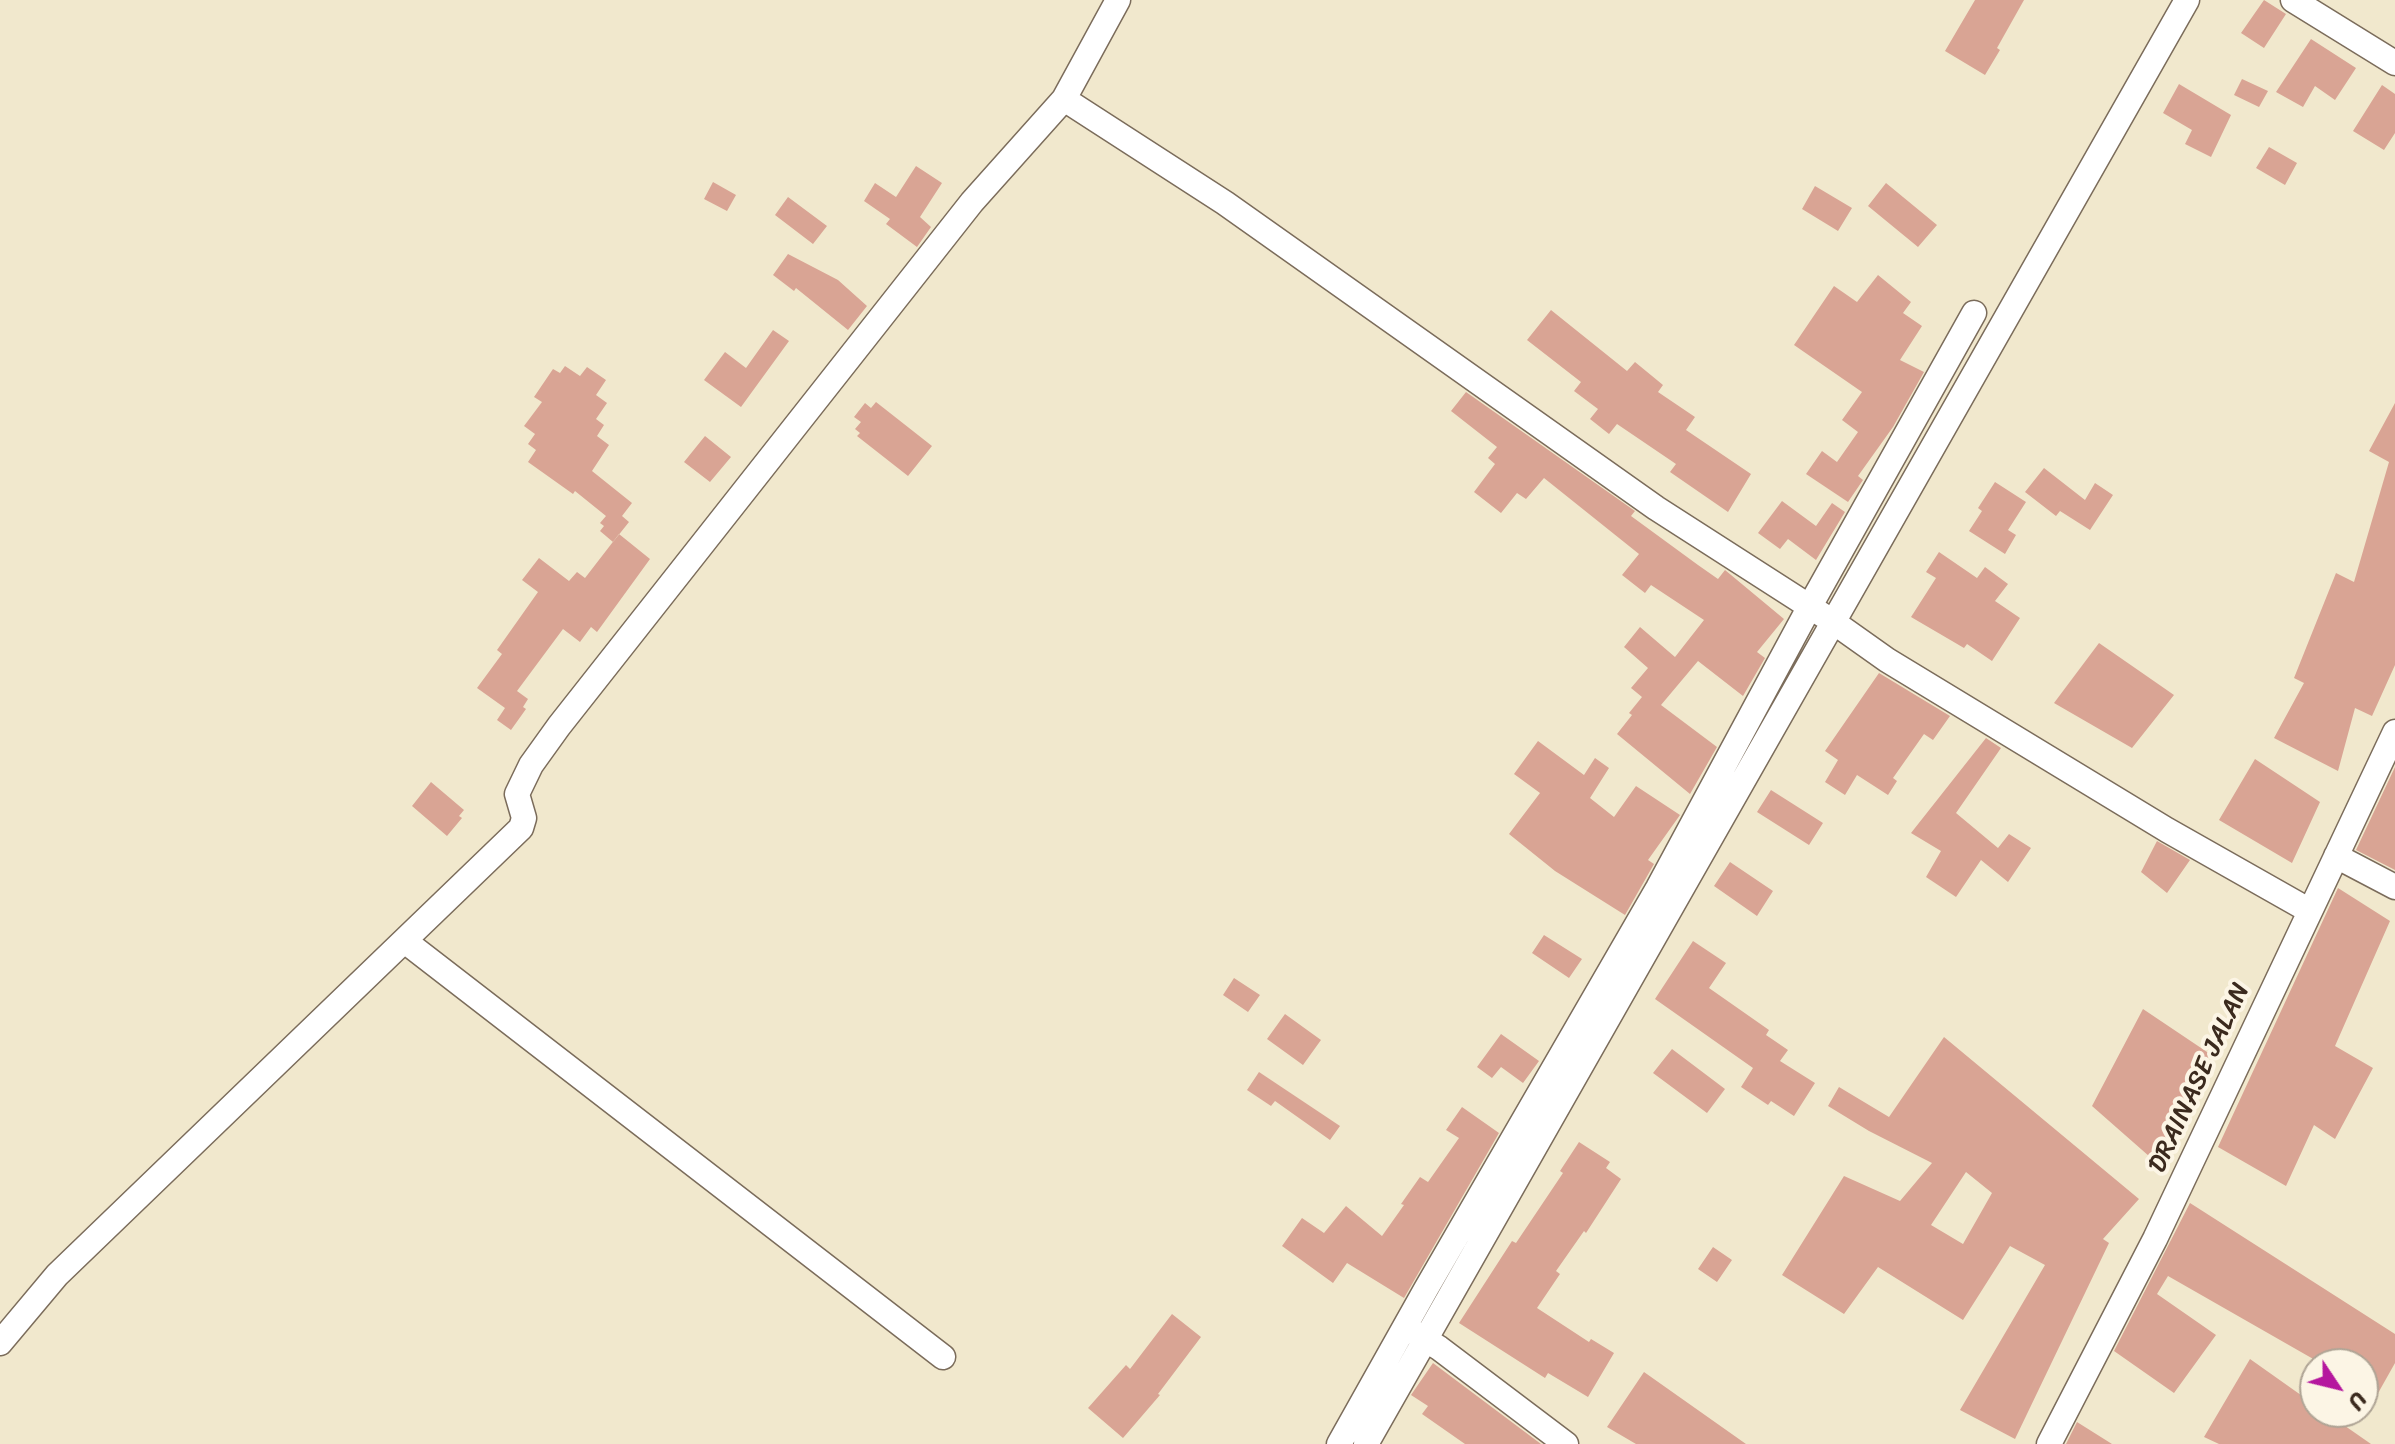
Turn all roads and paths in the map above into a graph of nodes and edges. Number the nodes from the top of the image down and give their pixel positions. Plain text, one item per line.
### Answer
1 (1118, 0) edge
2 (2187, 0) edge
3 (2293, 0) edge
4 (2395, 63) edge
5 (1064, 99) junction
6 (1974, 313) dead end
7 (1810, 606) junction
8 (1832, 621) junction
9 (2395, 732) edge
10 (2336, 856) junction
11 (2395, 887) edge
12 (2310, 911) junction
13 (406, 942) junction
14 (1414, 1333) junction
15 (0, 1343) edge
16 (943, 1357) dead end
17 (1339, 1444) edge
18 (1366, 1444) edge
19 (1566, 1444) edge
20 (2049, 1444) edge

1 - 5 street
2 - 8 street
3 - 4 street
5 - 7 street
5 - 13 street
6 - 7 street
7 - 8 street
7 - 14 street
8 - 12 street
8 - 14 street
9 - 10 street, DRAINASE JALAN
10 - 11 street
10 - 12 street, DRAINASE JALAN
12 - 20 street, DRAINASE JALAN
13 - 15 street
13 - 16 street
14 - 17 street
14 - 18 street
14 - 19 street

